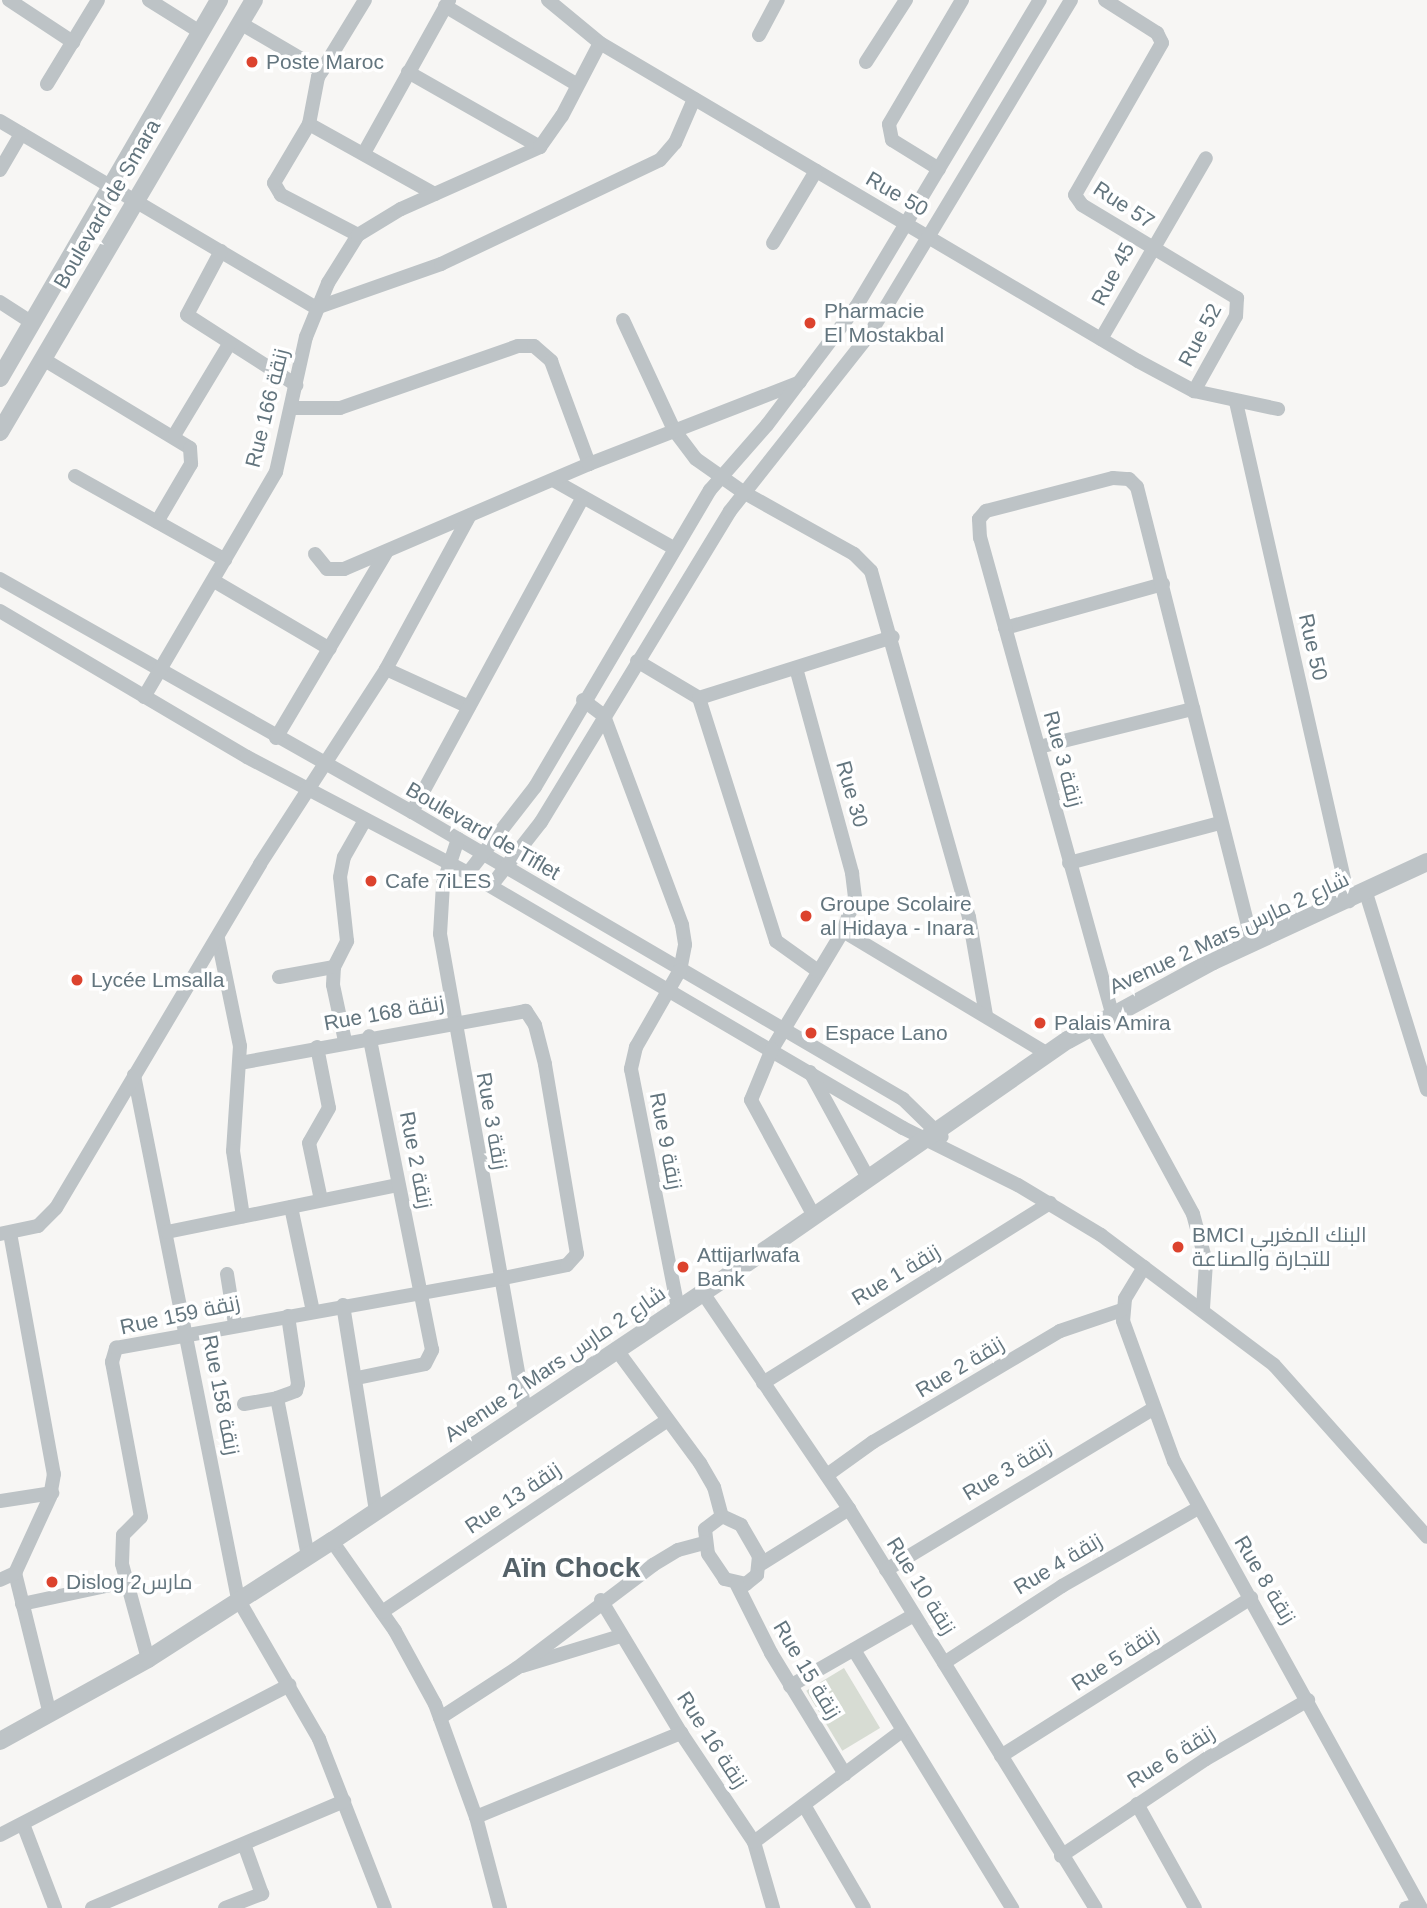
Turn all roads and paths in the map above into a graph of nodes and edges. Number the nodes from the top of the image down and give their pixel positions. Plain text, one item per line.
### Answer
1 (9, 0) edge
2 (98, 0) edge
3 (149, 0) edge
4 (219, 0) edge
5 (254, 0) edge
6 (365, 0) edge
7 (548, 0) edge
8 (778, 0) edge
9 (906, 0) edge
10 (962, 0) edge
11 (1040, 0) edge
12 (1071, 0) edge
13 (1105, 0) edge
14 (447, 3) edge
15 (240, 23) junction
16 (200, 32) junction
17 (759, 35) dead end
18 (73, 42) junction
19 (600, 43) junction
20 (866, 62) dead end
21 (322, 71) junction
22 (408, 72) junction
23 (47, 84) dead end
24 (576, 84) junction
25 (694, 99) junction
26 (0, 121) edge
27 (309, 124) junction
28 (21, 134) junction
29 (540, 147) junction
30 (364, 153) junction
31 (1206, 158) dead end
32 (939, 169) junction
33 (0, 170) edge
34 (816, 171) junction
35 (110, 187) junction
36 (435, 194) junction
37 (134, 201) junction
38 (907, 224) junction
39 (358, 235) junction
40 (930, 238) junction
41 (773, 243) dead end
42 (1151, 247) junction
43 (221, 251) junction
44 (1237, 298) joint
45 (0, 303) edge
46 (316, 308) junction
47 (623, 320) dead end
48 (32, 323) junction
49 (1101, 339) junction
50 (230, 343) junction
51 (43, 359) junction
52 (0, 378) edge
53 (801, 381) junction
54 (296, 385) junction
55 (1194, 390) junction
56 (1236, 402) junction
57 (293, 408) junction
58 (1278, 409) dead end
59 (674, 430) junction
60 (0, 432) edge
61 (175, 434) junction
62 (589, 464) junction
63 (75, 476) dead end
64 (720, 477) junction
65 (553, 480) junction
66 (743, 492) junction
67 (583, 499) junction
68 (470, 515) junction
69 (156, 522) junction
70 (672, 547) junction
71 (387, 551) junction
72 (316, 554) dead end
73 (225, 560) junction
74 (0, 579) edge
75 (214, 581) junction
76 (1163, 584) junction
77 (0, 611) edge
78 (1005, 628) junction
79 (893, 638) junction
80 (330, 649) junction
81 (637, 661) junction
82 (796, 668) junction
83 (386, 669) junction
84 (162, 670) junction
85 (144, 697) junction
86 (699, 698) junction
87 (583, 700) junction
88 (469, 707) junction
89 (1192, 709) junction
90 (604, 716) junction
91 (276, 738) junction
92 (1038, 747) junction
93 (323, 765) junction
94 (306, 791) junction
95 (412, 812) junction
96 (365, 820) junction
97 (1219, 823) junction
98 (458, 839) junction
99 (485, 854) junction
100 (1427, 862) edge
101 (449, 863) junction
102 (1069, 863) junction
103 (507, 868) junction
104 (468, 873) junction
105 (491, 886) junction
106 (1357, 897) junction
107 (844, 931) junction
108 (218, 939) junction
109 (1252, 943) junction
110 (334, 967) junction
111 (680, 970) junction
112 (818, 971) junction
113 (279, 977) dead end
114 (670, 988) junction
115 (1112, 1013) junction
116 (986, 1015) junction
117 (453, 1022) junction
118 (1091, 1026) junction
119 (782, 1030) junction
120 (369, 1036) junction
121 (345, 1041) junction
122 (317, 1047) junction
123 (772, 1049) junction
124 (1046, 1053) junction
125 (242, 1063) junction
126 (809, 1071) junction
127 (1424, 1073) edge
128 (134, 1075) junction
129 (1427, 1090) edge
130 (931, 1135) junction
131 (868, 1178) junction
132 (398, 1185) junction
133 (321, 1200) junction
134 (1050, 1203) junction
135 (291, 1207) junction
136 (813, 1214) junction
137 (243, 1216) junction
138 (167, 1232) junction
139 (5, 1233) edge
140 (573, 1262) joint
141 (1144, 1266) junction
142 (227, 1274) dead end
143 (499, 1279) junction
144 (421, 1293) junction
145 (702, 1293) junction
146 (343, 1305) junction
147 (1203, 1308) junction
148 (678, 1309) junction
149 (1122, 1310) junction
150 (313, 1311) junction
151 (288, 1316) junction
152 (235, 1324) junction
153 (187, 1332) junction
154 (616, 1349) junction
155 (357, 1378) junction
156 (763, 1383) junction
157 (276, 1398) junction
158 (244, 1404) dead end
159 (1153, 1409) junction
160 (525, 1410) junction
161 (668, 1420) junction
162 (827, 1475) junction
163 (52, 1493) junction
164 (0, 1501) edge
165 (1198, 1508) junction
166 (849, 1509) junction
167 (376, 1510) junction
168 (722, 1516) junction
169 (1427, 1537) edge
170 (332, 1541) junction
171 (705, 1543) junction
172 (308, 1556) junction
173 (761, 1564) junction
174 (886, 1570) junction
175 (15, 1573) junction
176 (0, 1580) edge
177 (125, 1581) junction
178 (737, 1585) junction
179 (1251, 1598) junction
180 (238, 1599) junction
181 (601, 1600) junction
182 (22, 1604) junction
183 (382, 1612) junction
184 (914, 1615) junction
185 (621, 1636) junction
186 (854, 1650) junction
187 (148, 1659) junction
188 (944, 1663) junction
189 (517, 1668) junction
190 (289, 1685) junction
191 (790, 1686) junction
192 (1308, 1700) junction
193 (50, 1714) junction
194 (440, 1718) junction
195 (902, 1731) junction
196 (681, 1733) junction
197 (0, 1741) edge
198 (1001, 1756) junction
199 (845, 1774) junction
200 (344, 1801) junction
201 (1137, 1804) junction
202 (804, 1805) junction
203 (476, 1817) junction
204 (23, 1824) junction
205 (0, 1835) edge
206 (754, 1842) junction
207 (245, 1847) junction
208 (1061, 1856) junction
209 (1415, 1907) edge
210 (55, 1908) edge
211 (92, 1908) edge
212 (225, 1908) edge
213 (385, 1908) edge
214 (500, 1908) edge
215 (773, 1908) edge
216 (864, 1908) edge
217 (1012, 1908) edge
218 (1095, 1908) edge
219 (1195, 1908) edge

1 - 18 street
2 - 18 street
3 - 16 street
4 - 16 street, Boulevard de Smara
5 - 15 street, Boulevard de Smara
6 - 21 street
7 - 19 street, Rue 50
8 - 17 street
9 - 20 street
10 - 32 street
11 - 32 street
12 - 40 street
13 - 42 street, Rue 57
14 - 22 street
14 - 24 street
15 - 21 street
15 - 37 street, Boulevard de Smara
16 - 35 street, Boulevard de Smara
18 - 23 street
19 - 24 street
19 - 25 street, Rue 50
21 - 27 street
22 - 29 street
22 - 30 street
24 - 29 street
25 - 34 street, Rue 50
25 - 46 street
26 - 28 street
27 - 30 street
27 - 39 street
28 - 33 street
28 - 35 street
29 - 36 street
30 - 36 street
31 - 42 street, Rue 45
32 - 38 street
34 - 38 street, Rue 50
34 - 41 street
35 - 37 street
35 - 48 street, Boulevard de Smara
36 - 39 street
37 - 43 street
37 - 51 street, Boulevard de Smara
38 - 40 street, Rue 50
38 - 53 street
39 - 46 street, Rue 166 زنقة
40 - 49 street, Rue 50
40 - 66 street
42 - 44 street, Rue 57
42 - 49 street, Rue 45
43 - 46 street
43 - 50 street
44 - 55 street, Rue 52
45 - 48 street
46 - 54 street, Rue 166 زنقة
47 - 59 street
48 - 52 street, Boulevard de Smara
49 - 55 street, Rue 50
50 - 54 street
50 - 61 street
51 - 60 street, Boulevard de Smara
51 - 61 street
53 - 59 street
53 - 64 street
54 - 57 street, Rue 166 زنقة
55 - 56 street, Rue 50
56 - 58 street, Rue 50
56 - 106 street, Rue 50
57 - 62 street
57 - 73 street, Rue 166 زنقة
59 - 62 street
59 - 64 street
61 - 69 street
62 - 65 street
63 - 69 street
64 - 66 street
64 - 70 street
65 - 67 street
65 - 68 street
66 - 79 street
66 - 81 street
67 - 70 street
67 - 88 street
68 - 71 street
68 - 83 street
69 - 73 street
70 - 87 street
71 - 72 street
71 - 80 street
73 - 75 street, Rue 166 زنقة
74 - 84 street, Boulevard de Tiflet
75 - 80 street
75 - 84 street, Rue 166 زنقة
76 - 78 street
76 - 78 street, Rue 3 زنقة
76 - 89 street
77 - 85 street, Boulevard de Tiflet
78 - 92 street, Rue 3 زنقة
79 - 82 street
79 - 116 street
80 - 91 street
81 - 86 street
81 - 90 street
82 - 86 street
82 - 107 street, Rue 30
83 - 88 street
83 - 93 street
84 - 85 street, Rue 166 زنقة
84 - 91 street, Boulevard de Tiflet
85 - 94 street, Boulevard de Tiflet
86 - 112 street
87 - 90 street
87 - 99 street
88 - 95 street
89 - 92 street
89 - 97 street
90 - 103 street
90 - 111 street
91 - 93 street, Boulevard de Tiflet
92 - 102 street, Rue 3 زنقة
93 - 94 street
93 - 95 street, Boulevard de Tiflet
94 - 96 street, Boulevard de Tiflet
94 - 108 street
95 - 98 street, Boulevard de Tiflet
96 - 101 street, Boulevard de Tiflet
96 - 110 street
97 - 102 street
97 - 109 street
98 - 99 street, Boulevard de Tiflet
98 - 101 street, Rue 3 زنقة
99 - 103 street, Boulevard de Tiflet
99 - 104 street
100 - 106 street, Avenue 2 Mars شارع 2 مارس
101 - 104 street, Boulevard de Tiflet
101 - 117 street, Rue 3 زنقة
102 - 115 street, Rue 3 زنقة
103 - 105 street
103 - 111 street, Boulevard de Tiflet
104 - 105 street, Boulevard de Tiflet
105 - 114 street, Boulevard de Tiflet
106 - 109 street, Avenue 2 Mars شارع 2 مارس
106 - 127 street
107 - 112 street, Rue 30
107 - 116 street
108 - 125 street
108 - 128 street
109 - 115 street, Avenue 2 Mars شارع 2 مارس
110 - 113 street
110 - 121 street
111 - 114 street, Rue 9 زنقة
111 - 119 street, Boulevard de Tiflet
112 - 119 street, Rue 30
114 - 123 street, Boulevard de Tiflet
114 - 148 street, Rue 9 زنقة
115 - 118 street, Avenue 2 Mars شارع 2 مارس
116 - 124 street
117 - 120 street, Rue 168 زنقة
117 - 140 street, Rue 168 زنقة
117 - 143 street, Rue 3 زنقة
118 - 124 street, Avenue 2 Mars شارع 2 مارس
118 - 147 street
119 - 123 street, Rue 30
119 - 130 street, Boulevard de Tiflet
120 - 121 street, Rue 168 زنقة
120 - 132 street, Rue 2 زنقة
121 - 122 street, Rue 168 زنقة
122 - 125 street, Rue 168 زنقة
122 - 133 street
123 - 126 street, Boulevard de Tiflet
123 - 136 street, Rue 30
124 - 130 street, Avenue 2 Mars شارع 2 مارس
125 - 137 street
126 - 130 street, Boulevard de Tiflet
126 - 131 street
127 - 129 street
128 - 138 street, Rue 158 زنقة
128 - 139 street
130 - 131 street, Avenue 2 Mars شارع 2 مارس
130 - 134 street
131 - 136 street, Avenue 2 Mars شارع 2 مارس
132 - 133 street
132 - 144 street, Rue 2 زنقة
133 - 135 street
134 - 141 street
134 - 156 street, Rue 1 زنقة
135 - 137 street
135 - 150 street
136 - 145 street, Avenue 2 Mars شارع 2 مارس
137 - 138 street
138 - 153 street, Rue 158 زنقة
139 - 163 street
140 - 143 street, Rue 159 زنقة
141 - 147 street
141 - 149 street
142 - 152 street
143 - 144 street, Rue 159 زنقة
143 - 160 street, Rue 3 زنقة
144 - 146 street, Rue 159 زنقة
144 - 155 street, Rue 2 زنقة
145 - 148 street, Avenue 2 Mars شارع 2 مارس
145 - 156 street, Rue 10 زنقة
146 - 150 street, Rue 159 زنقة
146 - 155 street
147 - 169 street
148 - 154 street, Avenue 2 Mars شارع 2 مارس
149 - 159 street, Rue 8 زنقة
149 - 162 street, Rue 2 زنقة
150 - 151 street, Rue 159 زنقة
151 - 152 street, Rue 159 زنقة
151 - 157 street
152 - 153 street, Rue 159 زنقة
153 - 177 street, Rue 159 زنقة
153 - 180 street, Rue 158 زنقة
154 - 160 street, Avenue 2 Mars شارع 2 مارس
154 - 161 street
155 - 167 street
156 - 162 street, Rue 10 زنقة
157 - 158 street
157 - 172 street
159 - 165 street, Rue 8 زنقة
159 - 174 street, Rue 3 زنقة
160 - 167 street, Avenue 2 Mars شارع 2 مارس
161 - 168 street
161 - 183 street, Rue 13 زنقة
162 - 166 street, Rue 10 زنقة
163 - 164 street
163 - 175 street
165 - 179 street, Rue 8 زنقة
165 - 188 street, Rue 4 زنقة
166 - 173 street
166 - 174 street, Rue 10 زنقة
167 - 170 street, Avenue 2 Mars شارع 2 مارس
168 - 171 street
168 - 173 street
170 - 172 street, Avenue 2 Mars شارع 2 مارس
170 - 183 street
171 - 178 street
171 - 181 street
172 - 180 street, Avenue 2 Mars شارع 2 مارس
173 - 178 street
174 - 184 street, Rue 10 زنقة
175 - 176 street
175 - 182 street
177 - 182 street
177 - 187 street, Rue 159 زنقة
178 - 191 street, Rue 15 زنقة
179 - 192 street, Rue 8 زنقة
179 - 198 street, Rue 5 زنقة
180 - 187 street, Avenue 2 Mars شارع 2 مارس
180 - 190 street, Rue 158 زنقة
181 - 185 street, Rue 16 زنقة
181 - 189 street
182 - 193 street
183 - 194 street
184 - 186 street
184 - 188 street, Rue 10 زنقة
185 - 189 street
185 - 196 street, Rue 16 زنقة
186 - 191 street
186 - 195 street
187 - 193 street, Avenue 2 Mars شارع 2 مارس
188 - 198 street, Rue 10 زنقة
189 - 194 street
190 - 200 street, Rue 158 زنقة
190 - 204 street
191 - 199 street, Rue 15 زنقة
192 - 201 street, Rue 6 زنقة
192 - 209 street, Rue 8 زنقة
193 - 197 street, Avenue 2 Mars شارع 2 مارس
194 - 203 street
195 - 199 street
195 - 217 street
196 - 203 street
196 - 206 street, Rue 16 زنقة
198 - 208 street, Rue 10 زنقة
199 - 202 street
200 - 207 street
200 - 213 street, Rue 158 زنقة
201 - 208 street, Rue 6 زنقة
201 - 219 street
202 - 206 street
202 - 216 street
203 - 214 street
204 - 205 street
204 - 210 street
206 - 215 street, Rue 16 زنقة
207 - 211 street
207 - 212 street
208 - 218 street, Rue 10 زنقة

